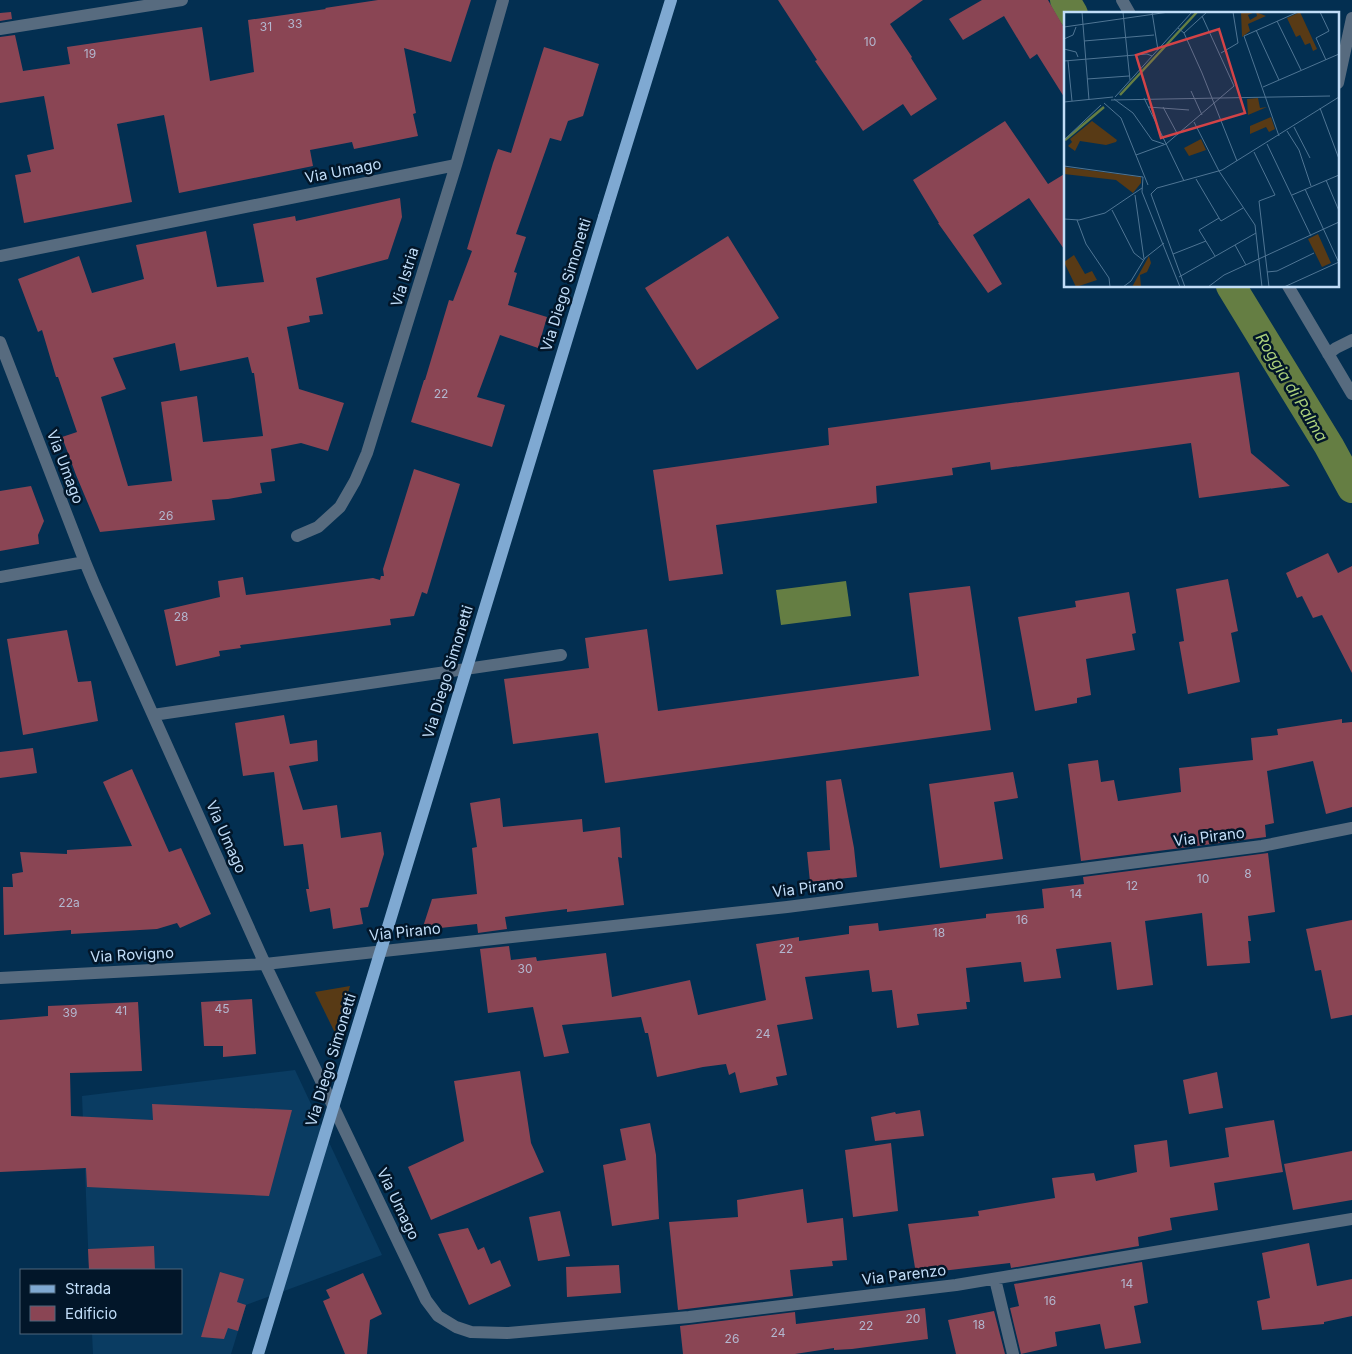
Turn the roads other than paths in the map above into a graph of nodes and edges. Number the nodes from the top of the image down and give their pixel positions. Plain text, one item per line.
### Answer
1 (182, 0) edge
2 (504, 0) edge
3 (671, 0) edge
4 (1122, 0) edge
5 (1129, 12) edge
6 (1352, 18) edge
7 (0, 29) edge
8 (1340, 74) edge
9 (456, 164) junction
10 (0, 256) edge
11 (1289, 288) edge
12 (1352, 340) edge
13 (0, 342) edge
14 (1328, 354) junction
15 (1352, 394) edge
16 (296, 536) dead end
17 (85, 562) junction
18 (0, 577) edge
19 (561, 655) dead end
20 (153, 715) junction
21 (1352, 828) edge
22 (265, 964) junction
23 (0, 978) edge
24 (1352, 1219) edge
25 (995, 1279) junction
26 (456, 1327) joint
27 (258, 1354) edge
28 (1013, 1354) edge

1 - 7 street
2 - 9 street, Via Istria
3 - 27 main road, Via Diego Simonetti, bridge
4 - 5 street
6 - 8 street
9 - 10 street, Via Umago
9 - 16 street, Via Istria
11 - 14 street
12 - 14 street
13 - 17 street, Via Umago
14 - 15 street
17 - 18 street
17 - 20 street, Via Umago
19 - 20 street
20 - 22 street, Via Umago
21 - 22 street, Via Pirano
22 - 23 street, Via Rovigno
22 - 26 street, Via Umago
24 - 25 street, Via Parenzo
25 - 26 street, Via Parenzo
25 - 28 street

